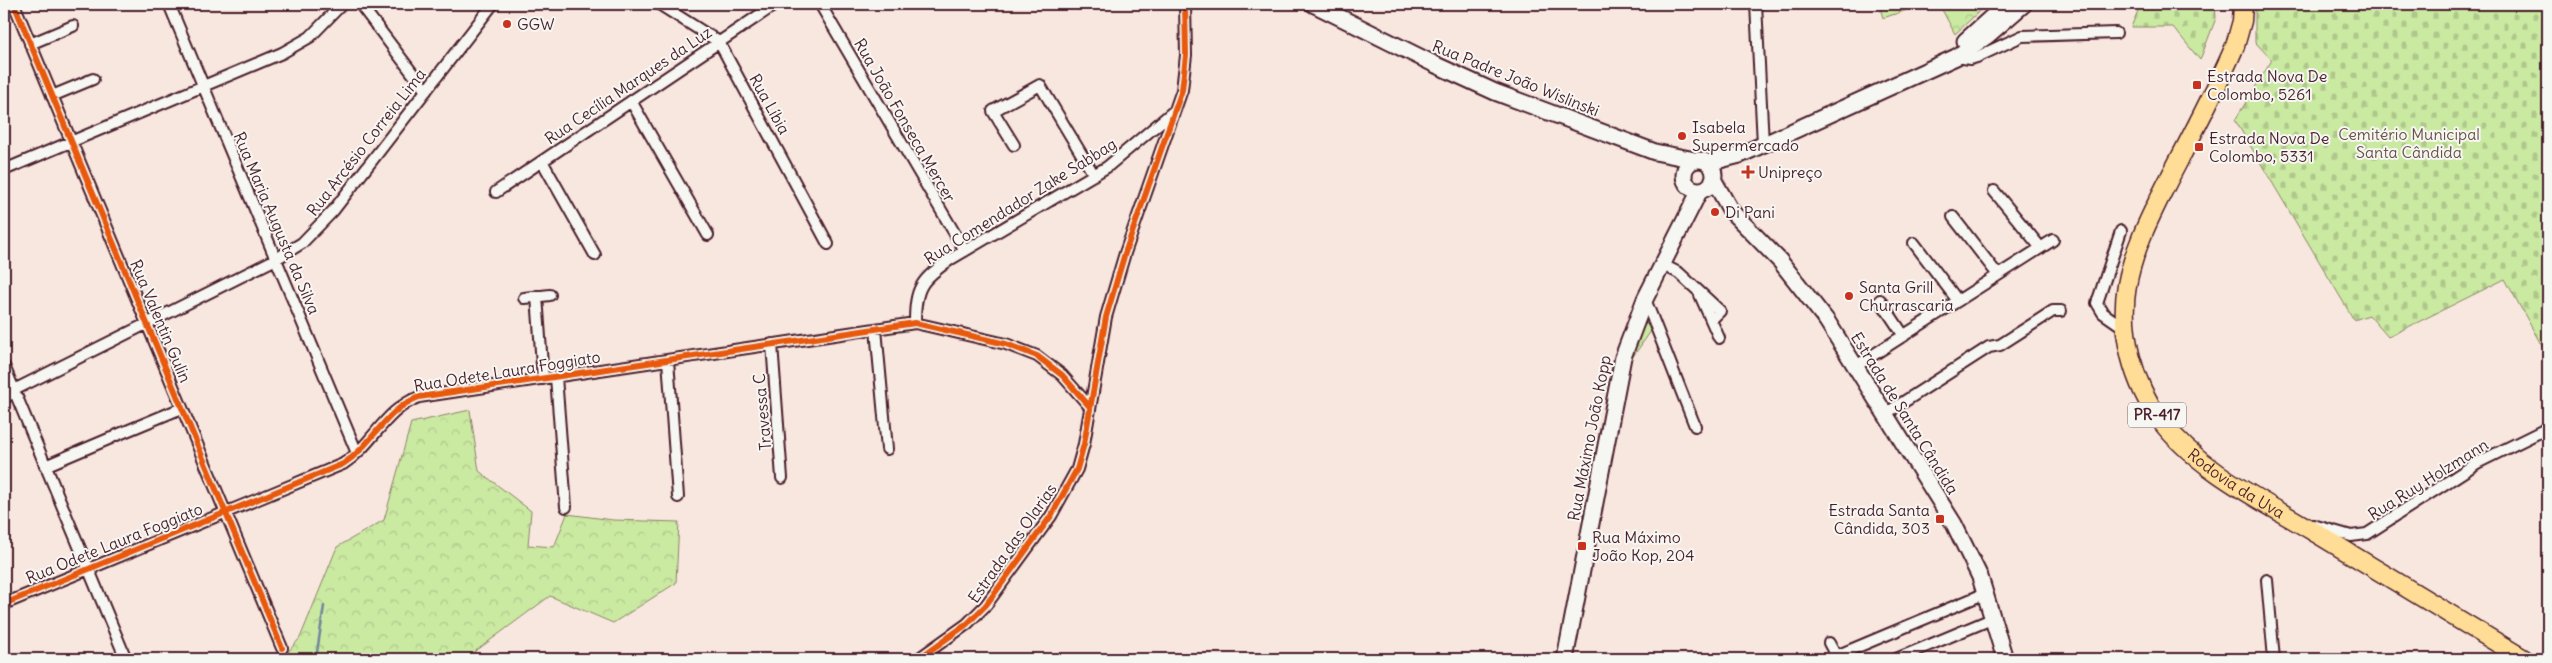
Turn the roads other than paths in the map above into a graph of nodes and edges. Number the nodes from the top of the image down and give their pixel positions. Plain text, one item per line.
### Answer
1 (14, 4) edge
2 (169, 4) edge
3 (342, 4) edge
4 (360, 4) edge
5 (492, 4) edge
6 (659, 4) edge
7 (776, 4) edge
8 (820, 4) edge
9 (1185, 4) edge
10 (1313, 4) edge
11 (1756, 4) edge
12 (2006, 4) edge
13 (2023, 4) edge
14 (2243, 4) edge
15 (73, 26) dead end
16 (2116, 33) dead end
17 (719, 42) junction
18 (30, 44) junction
19 (1956, 58) junction
20 (1916, 74) junction
21 (94, 79) dead end
22 (204, 87) junction
23 (426, 91) junction
24 (52, 96) junction
25 (631, 101) junction
26 (1176, 109) junction
27 (71, 142) junction
28 (1764, 144) junction
29 (1014, 145) dead end
30 (1655, 152) junction
31 (542, 161) junction
32 (1708, 169) junction
33 (4, 170) edge
34 (1094, 175) junction
35 (1691, 185) junction
36 (1994, 190) dead end
37 (496, 192) dead end
38 (1732, 211) junction
39 (1953, 217) dead end
40 (2121, 231) dead end
41 (708, 235) dead end
42 (2053, 240) dead end
43 (1914, 243) dead end
44 (828, 244) dead end
45 (2041, 248) junction
46 (964, 251) junction
47 (595, 255) dead end
48 (276, 259) junction
49 (1662, 264) junction
50 (1998, 275) junction
51 (550, 295) dead end
52 (537, 296) junction
53 (524, 298) dead end
54 (1645, 299) junction
55 (1880, 300) dead end
56 (1958, 301) junction
57 (2061, 311) dead end
58 (914, 323) junction
59 (147, 324) junction
60 (876, 329) junction
61 (2126, 329) junction
62 (1904, 336) junction
63 (1718, 338) dead end
64 (772, 344) junction
65 (668, 360) junction
66 (4, 366) edge
67 (1856, 366) junction
68 (556, 377) junction
69 (543, 379) junction
70 (14, 390) junction
71 (4, 399) edge
72 (1090, 407) junction
73 (182, 408) junction
74 (1885, 414) junction
75 (1695, 426) dead end
76 (2548, 428) edge
77 (887, 449) dead end
78 (357, 453) junction
79 (45, 466) junction
80 (782, 478) dead end
81 (678, 497) dead end
82 (566, 506) dead end
83 (225, 512) junction
84 (2291, 518) junction
85 (88, 569) junction
86 (2267, 580) dead end
87 (1986, 593) junction
88 (4, 604) edge
89 (1994, 618) junction
90 (1829, 643) dead end
91 (282, 648) dead end
92 (126, 659) edge
93 (918, 659) edge
94 (1565, 659) edge
95 (1896, 659) edge
96 (2005, 659) edge
97 (2274, 659) edge
98 (2524, 659) edge

1 - 18 street, Rua Valentin Gulin
2 - 22 street, Rua Maria Augusta da Silva
3 - 22 street
4 - 23 street
5 - 23 street, Rua Arcésio Correia Lima
6 - 17 street, Rua Líbia
7 - 17 street, Rua Cecília Marques da Luz
8 - 46 street, Rua João Fonseca Mercer
9 - 26 street
10 - 30 main road, Rua Padre João Wislinski
11 - 28 street
12 - 20 main road, Rua Padre João Wislinski
13 - 19 main road, Rua Padre João Wislinski
14 - 61 highway, Rodovia da Uva / PR-417
15 - 18 street
16 - 19 street
17 - 25 street, Rua Cecília Marques da Luz
17 - 44 street, Rua Líbia
18 - 24 street, Rua Valentin Gulin
19 - 20 main road, Rua Padre João Wislinski
20 - 28 main road, Rua Padre João Wislinski
21 - 24 street
22 - 27 street
22 - 48 street, Rua Maria Augusta da Silva
23 - 48 street, Rua Arcésio Correia Lima
24 - 27 street, Rua Valentin Gulin
25 - 31 street, Rua Cecília Marques da Luz
25 - 41 street
26 - 34 street, Rua Comendador Zake Sabbag
26 - 72 street, Estrada das Olarias
27 - 33 street
27 - 59 street, Rua Valentin Gulin
28 - 32 main road, Rua Padre João Wislinski
29 - 34 street
30 - 32 main road, Rua Padre João Wislinski
30 - 35 main road, Rua Padre João Wislinski
31 - 37 street, Rua Cecília Marques da Luz
31 - 47 street
32 - 35 main road
32 - 35 main road, Rua Máximo João Kopp
32 - 38 main road, Estrada de Santa Cândida
34 - 46 street, Rua Comendador Zake Sabbag
35 - 38 main road, Estrada de Santa Cândida
35 - 49 main road, Rua Máximo João Kopp
36 - 45 street
38 - 67 main road, Estrada de Santa Cândida
39 - 50 street
40 - 61 street
42 - 45 street
43 - 56 street
45 - 50 street
46 - 58 street, Rua Comendador Zake Sabbag
48 - 59 street, Rua Arcésio Correia Lima
48 - 78 street, Rua Maria Augusta da Silva
49 - 54 main road, Rua Máximo João Kopp
49 - 63 street
50 - 56 street
51 - 52 street
52 - 53 street
52 - 69 street
54 - 75 street
54 - 94 main road, Rua Máximo João Kopp
55 - 62 street
56 - 62 street
57 - 74 street
58 - 60 street, Rua Odete Laura Foggiato
58 - 72 street
59 - 70 street, Rua Arcésio Correia Lima
59 - 73 street, Rua Valentin Gulin
60 - 64 street, Rua Odete Laura Foggiato
60 - 77 street
61 - 84 highway, Rodovia da Uva / PR-417
62 - 67 street
64 - 65 street, Rua Odete Laura Foggiato
64 - 80 street, Travessa C
65 - 68 street, Rua Odete Laura Foggiato
65 - 81 street
66 - 70 street
67 - 74 main road, Estrada de Santa Cândida
68 - 69 street, Rua Odete Laura Foggiato
68 - 82 street
69 - 78 street, Rua Odete Laura Foggiato
70 - 71 street, Rua Arcésio Correia Lima
70 - 79 street
72 - 93 street, Estrada das Olarias
73 - 79 street
73 - 83 street, Rua Valentin Gulin
74 - 87 main road, Estrada de Santa Cândida
76 - 84 street, Rua Ruy Holzmann
78 - 83 street, Rua Odete Laura Foggiato
79 - 85 street
83 - 85 street, Rua Odete Laura Foggiato
83 - 91 street, Rua Valentin Gulin
84 - 98 highway, Rodovia da Uva / PR-417
85 - 88 street, Rua Odete Laura Foggiato
85 - 92 street
86 - 97 street
87 - 89 main road, Estrada de Santa Cândida
87 - 90 street
89 - 95 street
89 - 96 main road, Estrada de Santa Cândida

